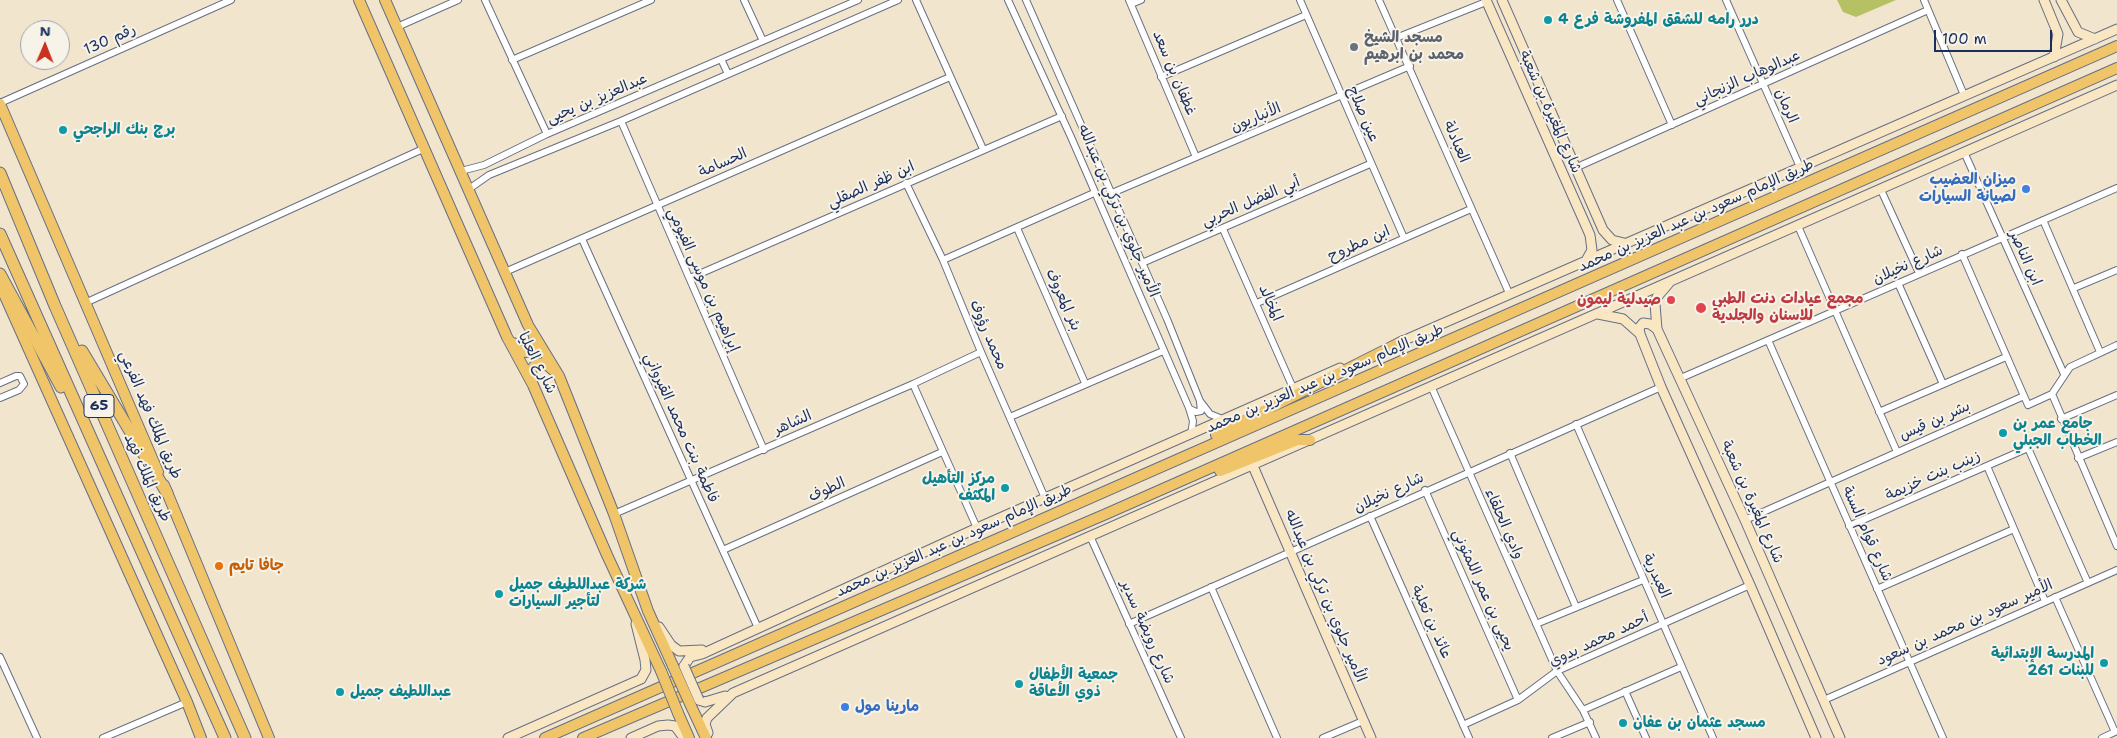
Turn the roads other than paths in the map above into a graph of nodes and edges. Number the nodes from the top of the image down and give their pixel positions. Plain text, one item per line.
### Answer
1 (231, 0) edge
2 (359, 0) edge
3 (385, 0) edge
4 (458, 0) edge
5 (485, 0) edge
6 (651, 0) edge
7 (744, 0) edge
8 (858, 0) edge
9 (898, 0) edge
10 (916, 0) edge
11 (1008, 0) edge
12 (1026, 0) edge
13 (1141, 0) edge
14 (1300, 0) edge
15 (1379, 0) edge
16 (1502, 0) edge
17 (1617, 0) edge
18 (1726, 0) edge
19 (1924, 0) edge
20 (2044, 0) edge
21 (2061, 0) edge
22 (1486, 1) edge
23 (1130, 2) edge
24 (840, 3) edge
25 (1928, 10) junction
26 (1306, 15) junction
27 (2071, 23) junction
28 (397, 27) junction
29 (2057, 29) junction
30 (2117, 29) edge
31 (1396, 38) junction
32 (2095, 39) junction
33 (763, 41) junction
34 (2117, 46) edge
35 (2054, 57) junction
36 (512, 60) junction
37 (722, 60) junction
38 (1410, 66) junction
39 (2117, 68) edge
40 (728, 74) junction
41 (950, 77) junction
42 (1161, 77) junction
43 (1763, 84) junction
44 (2117, 85) edge
45 (1341, 95) junction
46 (1964, 95) junction
47 (0, 104) edge
48 (1062, 116) junction
49 (621, 121) junction
50 (1672, 125) junction
51 (1082, 132) junction
52 (547, 134) junction
53 (1071, 136) junction
54 (1088, 143) junction
55 (425, 148) junction
56 (1075, 148) junction
57 (982, 149) junction
58 (1964, 152) junction
59 (1196, 157) junction
60 (0, 164) edge
61 (1370, 164) junction
62 (484, 165) junction
63 (1800, 167) junction
64 (1575, 168) junction
65 (461, 171) junction
66 (0, 173) edge
67 (489, 175) junction
68 (906, 183) junction
69 (5, 184) junction
70 (2117, 188) edge
71 (469, 189) junction
72 (1881, 190) junction
73 (1094, 193) junction
74 (1112, 193) junction
75 (656, 206) junction
76 (1471, 209) junction
77 (2043, 220) junction
78 (1798, 226) junction
79 (1017, 228) junction
80 (1223, 228) junction
81 (1603, 230) junction
82 (0, 234) edge
83 (1590, 235) junction
84 (2002, 237) junction
85 (1404, 238) junction
86 (582, 239) junction
87 (1624, 243) junction
88 (1962, 254) junction
89 (1587, 259) junction
90 (943, 260) junction
91 (1142, 263) junction
92 (2117, 270) edge
93 (505, 272) junction
94 (1919, 273) junction
95 (0, 274) edge
96 (690, 278) junction
97 (1671, 281) junction
98 (1898, 282) junction
99 (0, 284) edge
100 (2074, 288) junction
101 (1509, 293) junction
102 (85, 303) junction
103 (1257, 304) junction
104 (56, 306) junction
105 (1835, 311) junction
106 (1595, 314) junction
107 (528, 325) junction
108 (1657, 329) junction
109 (1640, 334) junction
110 (507, 337) junction
111 (1768, 340) junction
112 (1403, 341) junction
113 (2117, 345) edge
114 (1163, 351) junction
115 (981, 352) junction
116 (2100, 352) junction
117 (2006, 356) junction
118 (2064, 374) junction
119 (559, 376) junction
120 (1681, 378) junction
121 (0, 383) edge
122 (1085, 383) junction
123 (913, 384) junction
124 (1943, 384) junction
125 (533, 385) junction
126 (1431, 386) junction
127 (1661, 387) junction
128 (1293, 388) junction
129 (2052, 394) junction
130 (2117, 395) edge
131 (2024, 396) junction
132 (0, 398) edge
133 (1200, 401) junction
134 (1189, 408) junction
135 (1879, 412) junction
136 (1010, 417) junction
137 (2061, 419) junction
138 (1222, 420) junction
139 (1576, 424) junction
140 (1191, 435) junction
141 (1310, 440) junction
142 (2117, 442) edge
143 (764, 450) junction
144 (942, 452) junction
145 (1896, 452) junction
146 (1510, 453) junction
147 (2078, 458) junction
148 (104, 466) junction
149 (1253, 466) junction
150 (1987, 466) junction
151 (1467, 472) junction
152 (1190, 477) junction
153 (691, 480) junction
154 (1125, 481) junction
155 (1830, 482) junction
156 (1425, 490) junction
157 (167, 493) junction
158 (1045, 498) junction
159 (614, 514) junction
160 (1370, 516) junction
161 (1745, 520) junction
162 (1848, 526) junction
163 (977, 528) junction
164 (2014, 529) junction
165 (1090, 536) junction
166 (2117, 546) edge
167 (722, 550) junction
168 (1291, 551) junction
169 (2117, 570) edge
170 (1643, 580) junction
171 (2088, 582) junction
172 (1750, 585) junction
173 (1211, 587) junction
174 (1877, 589) junction
175 (2055, 597) junction
176 (2045, 601) junction
177 (1576, 607) junction
178 (648, 611) junction
179 (634, 614) junction
180 (1129, 624) junction
181 (1536, 624) junction
182 (1663, 624) junction
183 (758, 628) junction
184 (717, 648) junction
185 (0, 657) edge
186 (1910, 663) junction
187 (1682, 667) junction
188 (1556, 671) junction
189 (1625, 691) junction
190 (733, 693) junction
191 (1518, 700) junction
192 (1824, 700) junction
193 (187, 702) junction
194 (695, 703) junction
195 (1583, 710) junction
196 (1363, 721) junction
197 (1590, 722) junction
198 (1463, 725) junction
199 (2116, 731) edge
200 (116, 736) edge
201 (201, 736) edge
202 (37, 738) edge
203 (103, 738) edge
204 (224, 738) edge
205 (245, 738) edge
206 (268, 738) edge
207 (508, 738) edge
208 (545, 738) edge
209 (583, 738) edge
210 (631, 738) edge
211 (684, 738) edge
212 (689, 738) edge
213 (708, 738) edge
214 (1181, 738) edge
215 (1277, 738) edge
216 (1323, 738) edge
217 (1371, 738) edge
218 (1469, 738) edge
219 (1552, 738) edge
220 (1596, 738) edge
221 (1646, 738) edge
222 (1713, 738) edge
223 (1816, 738) edge
224 (1840, 738) edge
225 (1943, 738) edge
226 (2102, 738) edge

1 - 47 street, رقم 130
2 - 55 main road, شارع العليا
3 - 28 main road, شارع العليا
4 - 28 street
5 - 36 street
6 - 36 street
7 - 33 street
8 - 24 street, عبدالعزيز بن يحيى
9 - 40 street, عبدالعزيز بن يحيى
10 - 41 street
11 - 48 street, الأمير جلوي بن تركي بن عبدالله
12 - 51 street, الأمير جلوي بن تركي بن عبدالله
13 - 23 street
14 - 26 street, عين صلاح
15 - 31 street, العبادلة
16 - 64 street
17 - 50 street
18 - 43 street, الرمان
19 - 25 street
20 - 29 street
21 - 27 street
22 - 31 street
22 - 83 street, شارع المغيرة بن شعبة
23 - 42 street, غطفان بن سعد
24 - 33 street, عبدالعزيز بن يحيى
25 - 43 street, عبدالوهاب الزنجاني
25 - 46 street
26 - 42 street
26 - 45 street, عين صلاح
27 - 29 street
27 - 32 street
28 - 65 main road, شارع العليا
29 - 35 street
30 - 32 street
31 - 38 street, العبادلة
32 - 35 street
33 - 37 street, عبدالعزيز بن يحيى
34 - 154 main road, طريق الإمام سعود بن عبد العزيز بن محمد
35 - 46 street
36 - 52 street
37 - 40 street
37 - 52 street, عبدالعزيز بن يحيى
38 - 45 street, الأنباريون
38 - 76 street, العبادلة
39 - 152 main road
40 - 49 street, عبدالعزيز بن يحيى
41 - 57 street
41 - 75 street, الحسامة
42 - 59 street, غطفان بن سعد
43 - 50 street, عبدالوهاب الزنجاني
43 - 63 street, الرمان
44 - 58 street
45 - 59 street, الأنباريون
45 - 61 street, عين صلاح
46 - 63 street
47 - 102 main road, طريق الملك فهد الفرعي
48 - 53 street, الأمير جلوي بن تركي بن عبدالله
48 - 57 street, ابن ظفر الصقلي
49 - 67 street, عبدالعزيز بن يحيى
49 - 75 street, إبراهيم بن موسى الفيومي
50 - 64 street, عبدالوهاب الزنجاني
51 - 53 street
51 - 54 street, الأمير جلوي بن تركي بن عبدالله
52 - 62 street, عبدالعزيز بن يحيى
53 - 56 street, الأمير جلوي بن تركي بن عبدالله
54 - 56 street
54 - 74 street, الأمير جلوي بن تركي بن عبدالله
55 - 102 street
55 - 110 main road, شارع العليا
56 - 73 street, الأمير جلوي بن تركي بن عبدالله
57 - 68 street, ابن ظفر الصقلي
58 - 72 street
58 - 84 street, ابن الناصر
59 - 74 street, الأنباريون
60 - 69 highway
61 - 80 street, أبي الفضل الحربي
61 - 85 street, عين صلاح
62 - 65 street, عبدالعزيز بن يحيى
62 - 67 street
63 - 87 street
64 - 81 street
65 - 71 main road, شارع العليا
66 - 69 highway, طريق الملك فهد / 65
67 - 71 street, عبدالعزيز بن يحيى
68 - 90 street, محمد رؤوف
68 - 96 street, ابن ظفر الصقلي
69 - 104 highway, طريق الملك فهد / 65
70 - 77 street, شارع نخيلان
71 - 93 main road, شارع العليا
72 - 78 street
72 - 94 street
73 - 79 street
73 - 114 street, الأمير جلوي بن تركي بن عبدالله
74 - 91 street, الأمير جلوي بن تركي بن عبدالله
75 - 86 street, الحسامة
75 - 96 street, إبراهيم بن موسى الفيومي
76 - 85 street, ابن مطروح
76 - 101 street, العبادلة
77 - 84 street, شارع نخيلان
77 - 100 street
78 - 97 street
78 - 105 street
79 - 90 street
79 - 122 street, بئر المعروف
80 - 91 street, أبي الفضل الحربي
80 - 103 street, المخالد
81 - 83 street
81 - 87 street
82 - 148 highway, 65
83 - 89 street
84 - 88 street, شارع نخيلان
84 - 118 street, ابن الناصر
85 - 103 street, ابن مطروح
86 - 93 street, الحسامة
86 - 153 street, فاطمة بنت محمد القيرواني
87 - 89 street
88 - 94 street, شارع نخيلان
88 - 117 street
89 - 101 street
90 - 115 street, محمد رؤوف
91 - 133 street, الأمير جلوي بن تركي بن عبدالله
92 - 100 street
93 - 107 main road, شارع العليا
94 - 98 street, شارع نخيلان
95 - 148 highway
96 - 143 street, إبراهيم بن موسى الفيومي
97 - 106 street
97 - 108 street, شارع المغيرة بن شعبة
98 - 105 street, شارع نخيلان
98 - 124 street
99 - 193 main road
100 - 116 street
101 - 112 street
102 - 157 main road, طريق الملك فهد الفرعي
103 - 128 street, المخالد
104 - 157 highway
104 - 205 highway, طريق الملك فهد / 65
105 - 111 street, شارع نخيلان
105 - 135 street
106 - 109 street
106 - 126 street
107 - 110 main road
107 - 119 main road, شارع العليا
108 - 109 street
108 - 120 street, شارع المغيرة بن شعبة
109 - 127 street
110 - 125 main road, شارع العليا
111 - 120 street, شارع نخيلان
111 - 155 street, شارع قوام السنة
112 - 128 street
112 - 154 main road
113 - 116 street
114 - 122 street
114 - 134 street, الأمير جلوي بن تركي بن عبدالله
115 - 123 street, الشاهر
115 - 136 street, محمد رؤوف
116 - 118 street
117 - 124 street
117 - 131 street
118 - 129 street
119 - 125 main road
119 - 159 main road, شارع العليا
120 - 161 street, شارع المغيرة بن شعبة
121 - 132 street
122 - 136 street
123 - 143 street, الشاهر
123 - 144 street
124 - 135 street
125 - 179 main road, شارع العليا
126 - 141 street
126 - 151 street, وادي الحلقاء
127 - 139 street, شارع نخيلان
127 - 172 street
128 - 138 street
129 - 131 street
129 - 137 street
130 - 137 street
131 - 145 street, بشر بن قيس
133 - 134 street
133 - 138 street, الأمير جلوي بن تركي بن عبدالله
134 - 140 street, الأمير جلوي بن تركي بن عبدالله
135 - 145 street
136 - 158 street, محمد رؤوف
137 - 147 street
138 - 140 street
139 - 146 street, شارع نخيلان
139 - 170 street, العبدرية
140 - 158 street
141 - 149 street
141 - 152 main road
142 - 147 street
143 - 153 street, الشاهر
144 - 163 street
144 - 167 street, الطوف
145 - 155 street, بشر بن قيس
146 - 151 street, شارع نخيلان
146 - 177 street
147 - 166 street
148 - 204 highway, 65
149 - 165 street
149 - 168 street, الأمير جلوي بن تركي بن عبدالله
150 - 162 street, زينب بنت خزيمة
150 - 164 street
150 - 171 street, زينب بنت خزيمة
151 - 156 street, شارع نخيلان
151 - 181 street, وادي الحلقاء
152 - 209 main road
153 - 159 street, الشاهر
153 - 167 street, فاطمة بنت محمد القيرواني
154 - 208 main road, طريق الإمام سعود بن عبد العزيز بن محمد
155 - 161 street, بشر بن قيس
155 - 162 street, شارع قوام السنة
156 - 160 street, شارع نخيلان
156 - 191 street, يحيى بن عمر اللمثوني
157 - 206 main road, طريق الملك فهد الفرعي
158 - 163 street
159 - 178 main road, شارع العليا
160 - 168 street, شارع نخيلان
160 - 198 street, عائذ بن ثعلبة
161 - 192 street, شارع المغيرة بن شعبة
162 - 174 street, شارع قوام السنة
163 - 183 street
164 - 174 street
164 - 176 street
165 - 180 street, شارع رويضة سدير
165 - 190 street
167 - 183 street, فاطمة بنت محمد القيرواني
168 - 173 street, شارع نخيلان
168 - 196 street, الأمير جلوي بن تركي بن عبدالله
169 - 171 street, الأمير سعود بن محمد بن سعود
170 - 177 street
170 - 182 street, العبدرية
171 - 175 street, الأمير سعود بن محمد بن سعود
172 - 182 street, أحمد محمد بدوي
172 - 223 street
173 - 180 street, شارع نخيلان
173 - 215 street
174 - 186 street, شارع قوام السنة
175 - 176 street, الأمير سعود بن محمد بن سعود
175 - 199 street
176 - 186 street, الأمير سعود بن محمد بن سعود
177 - 181 street
178 - 184 street
178 - 194 main road, شارع العليا, bridge
179 - 207 street
179 - 212 main road, شارع العليا, bridge
180 - 214 street, شارع رويضة سدير
181 - 188 street, وادي الحلقاء
182 - 187 street, العبدرية
182 - 188 street, أحمد محمد بدوي
183 - 184 street
184 - 194 street, bridge
185 - 202 street
186 - 192 street, الأمير سعود بن محمد بن سعود
186 - 225 street, شارع قوام السنة
187 - 189 street
187 - 222 street, العبدرية
188 - 191 street, أحمد محمد بدوي
188 - 195 street, وادي الحلقاء
189 - 195 street
189 - 221 street
190 - 194 street
190 - 213 street
191 - 198 street, أحمد محمد بدوي
192 - 224 street, شارع المغيرة بن شعبة
193 - 200 street
193 - 201 main road
194 - 213 main road, شارع العليا
195 - 197 street, وادي الحلقاء
196 - 216 street
196 - 217 street, الأمير جلوي بن تركي بن عبدالله
197 - 219 street
197 - 220 street, وادي الحلقاء
198 - 218 street, عائذ بن ثعلبة
199 - 226 street
200 - 203 street
210 - 211 street

